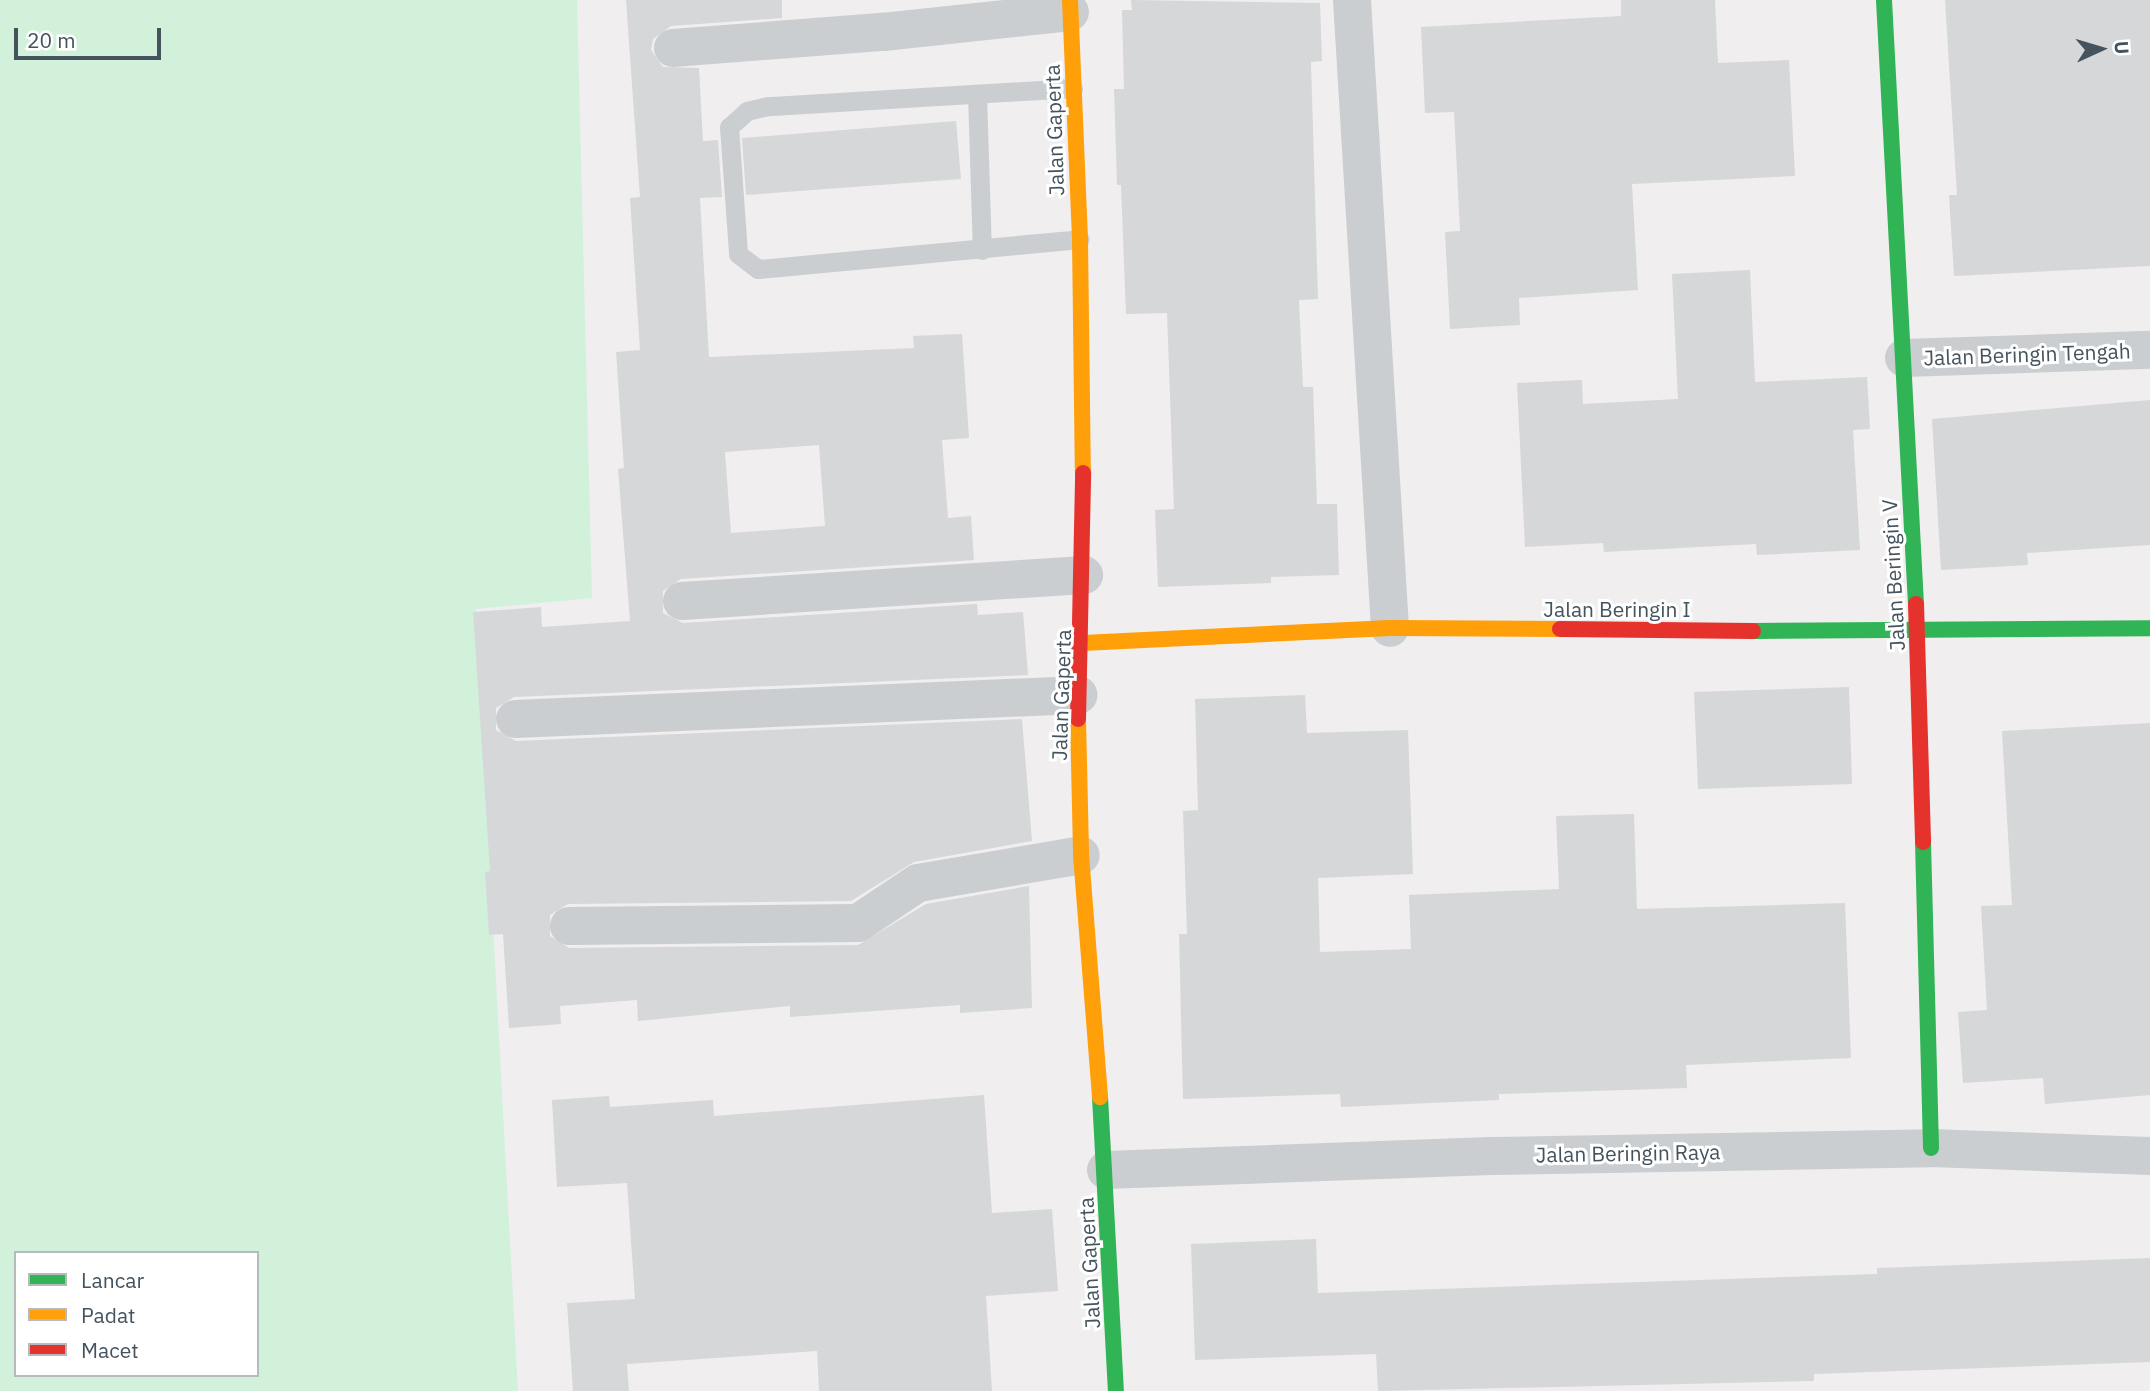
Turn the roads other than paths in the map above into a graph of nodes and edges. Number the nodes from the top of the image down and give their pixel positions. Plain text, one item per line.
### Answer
1 (1352, 0) edge
2 (1884, 0) edge
3 (1070, 6) edge
4 (673, 48) dead end
5 (1073, 88) junction
6 (976, 94) junction
7 (1080, 239) junction
8 (982, 250) junction
9 (2150, 350) edge
10 (1904, 358) junction
11 (1084, 575) junction
12 (682, 601) dead end
13 (1390, 628) junction
14 (2150, 628) edge
15 (1917, 632) junction
16 (1083, 643) junction
17 (1078, 695) junction
18 (515, 719) dead end
19 (1081, 855) junction
20 (569, 926) dead end
21 (1931, 1148) junction
22 (2150, 1156) edge
23 (1106, 1170) junction
24 (1116, 1391) edge

1 - 13 street
2 - 10 street, Jalan Beringin V
3 - 4 street
3 - 5 street, Jalan Gaperta
5 - 6 lane
5 - 7 street, Jalan Gaperta
6 - 8 lane
6 - 8 lane
7 - 8 lane
7 - 11 street, Jalan Gaperta
9 - 10 street, Jalan Beringin Tengah
10 - 15 street, Jalan Beringin V
11 - 12 street
11 - 16 street, Jalan Gaperta
13 - 15 street, Jalan Beringin I
13 - 16 street, Jalan Beringin I
14 - 15 street, Jalan Beringin I
15 - 21 street, Jalan Beringin V
16 - 17 street, Jalan Gaperta
17 - 18 street
17 - 19 street, Jalan Gaperta
19 - 20 street
19 - 23 street, Jalan Gaperta
21 - 22 street, Jalan Beringin Raya
21 - 23 street, Jalan Beringin Raya
23 - 24 street, Jalan Gaperta

